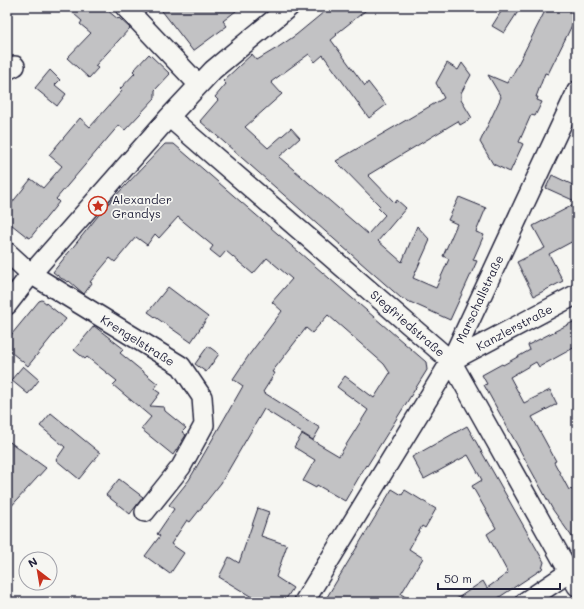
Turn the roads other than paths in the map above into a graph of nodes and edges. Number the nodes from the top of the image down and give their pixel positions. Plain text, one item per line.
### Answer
1 (125, 7) edge
2 (289, 7) edge
3 (199, 85) junction
4 (577, 91) edge
5 (169, 117) junction
6 (7, 252) edge
7 (32, 274) junction
8 (577, 294) edge
9 (7, 305) edge
10 (451, 361) junction
11 (145, 512) dead end
12 (574, 576) edge
13 (304, 602) edge
14 (525, 602) edge

1 - 3 street
2 - 3 street
3 - 5 street
4 - 10 street, Marschallstraße
5 - 7 street
5 - 10 street, Siegfriedstraße
6 - 7 street, Krengelstraße
7 - 9 street
7 - 11 street, Krengelstraße
8 - 10 street, Kanzlerstraße
10 - 12 street, Siegfriedstraße
10 - 13 street, Marschallstraße
12 - 14 street

